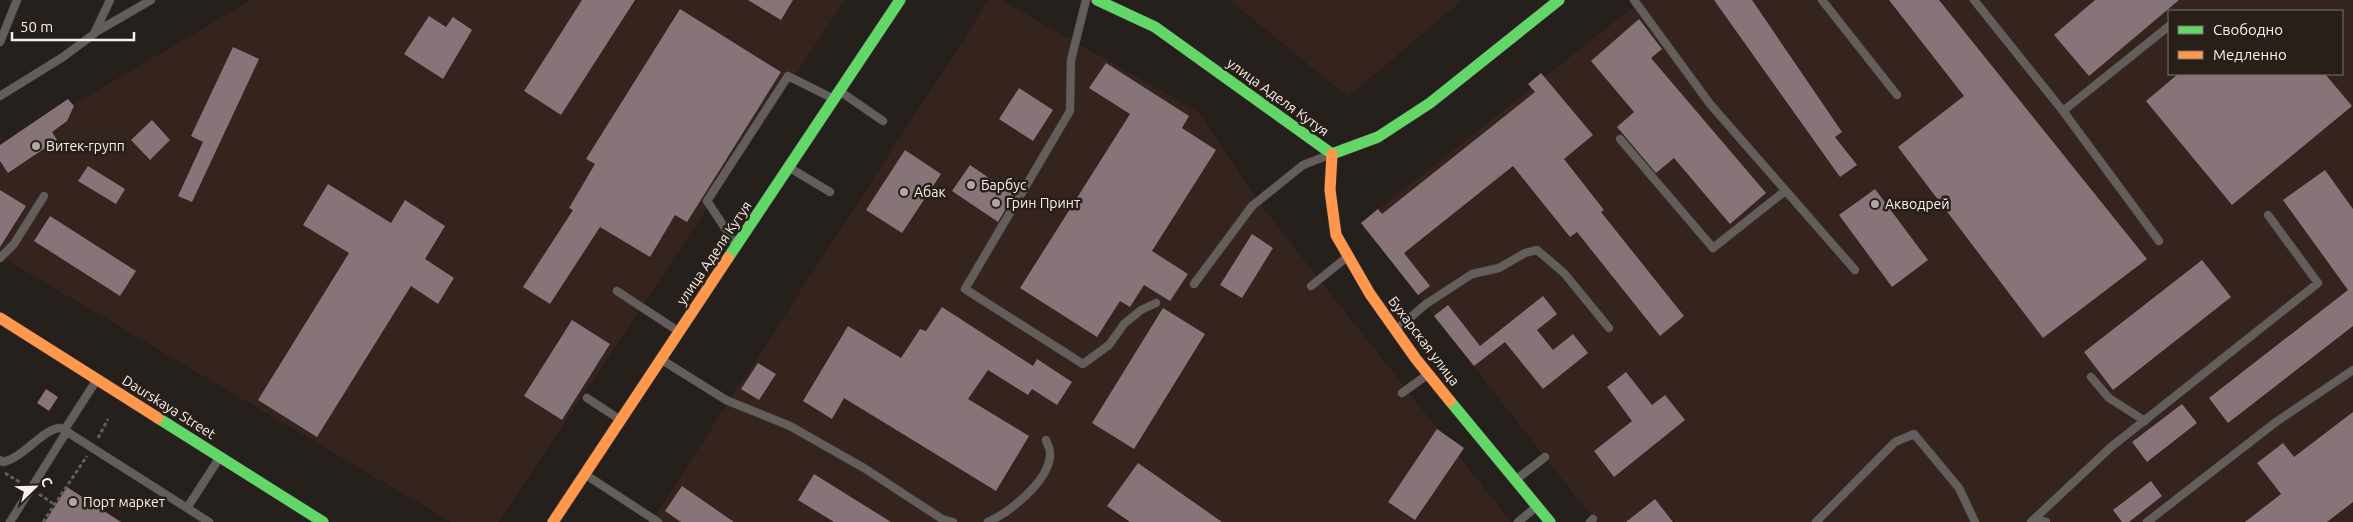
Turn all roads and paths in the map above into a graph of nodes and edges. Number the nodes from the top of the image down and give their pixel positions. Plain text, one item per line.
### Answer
1 (17, 0) edge
2 (110, 0) edge
3 (151, 0) edge
4 (900, 0) edge
5 (1086, 0) edge
6 (1097, 0) edge
7 (1559, 0) edge
8 (1634, 0) edge
9 (1822, 0) edge
10 (1974, 0) edge
11 (2168, 27) edge
12 (94, 34) junction
13 (0, 42) edge
14 (837, 95) junction
15 (1897, 95) dead end
16 (0, 96) edge
17 (2063, 111) junction
18 (883, 121) dead end
19 (1620, 139) dead end
20 (1332, 154) junction
21 (790, 168) junction
22 (1785, 191) junction
23 (830, 192) dead end
24 (44, 196) dead end
25 (2268, 215) dead end
26 (2160, 241) dead end
27 (737, 246) junction
28 (1348, 256) junction
29 (0, 258) edge
30 (1855, 270) dead end
31 (1194, 284) dead end
32 (1311, 286) dead end
33 (617, 291) dead end
34 (1156, 303) dead end
35 (0, 318) edge
36 (1608, 328) dead end
37 (1396, 330) junction
38 (678, 332) junction
39 (662, 360) junction
40 (2353, 370) edge
41 (1429, 374) junction
42 (2092, 377) dead end
43 (97, 379) junction
44 (1402, 393) dead end
45 (586, 398) dead end
46 (108, 419) dead end
47 (2145, 420) junction
48 (622, 421) junction
49 (66, 430) junction
50 (1046, 440) dead end
51 (93, 448) junction
52 (220, 457) junction
53 (1545, 457) dead end
54 (0, 460) edge
55 (586, 475) junction
56 (1516, 480) junction
57 (1537, 506) junction
58 (187, 508) junction
59 (2033, 520) edge
60 (10, 522) edge
61 (44, 522) edge
62 (209, 522) edge
63 (323, 522) edge
64 (553, 522) edge
65 (658, 522) edge
66 (953, 522) edge
67 (988, 522) edge
68 (1518, 522) edge
69 (1550, 522) edge
70 (1816, 522) edge
71 (1976, 522) edge
72 (2046, 522) edge
73 (2147, 522) edge

1 - 13 lane
2 - 12 lane
3 - 12 lane
4 - 14 street, улица Аделя Кутуя
5 - 34 lane
6 - 20 street, улица Аделя Кутуя
7 - 20 street, улица Аделя Кутуя
8 - 22 lane
9 - 15 lane
10 - 17 lane
11 - 17 lane
12 - 16 lane
14 - 18 lane
14 - 21 street, улица Аделя Кутуя
14 - 27 lane
17 - 26 lane
19 - 22 lane
20 - 28 street, Бухарская улица
20 - 31 lane
21 - 23 lane
21 - 27 street, улица Аделя Кутуя
22 - 30 lane
24 - 29 lane
25 - 47 lane
27 - 38 street, улица Аделя Кутуя
28 - 32 lane
28 - 37 street, Бухарская улица
33 - 38 lane
35 - 43 street, Daurskaya Street
36 - 37 lane
37 - 41 street, Бухарская улица
38 - 39 street, улица Аделя Кутуя
39 - 48 street, улица Аделя Кутуя
39 - 66 lane
40 - 73 lane
41 - 44 lane
41 - 56 street, Бухарская улица
42 - 47 lane
43 - 49 lane
43 - 52 street, Daurskaya Street
45 - 48 lane
46 - 51 path
47 - 59 lane
48 - 55 street, улица Аделя Кутуя
49 - 51 lane
49 - 54 lane
49 - 60 lane
50 - 67 lane
51 - 58 lane
51 - 61 path
52 - 58 lane
52 - 63 street, Daurskaya Street
53 - 56 lane
55 - 64 street, улица Аделя Кутуя
55 - 65 lane
56 - 57 street, Бухарская улица
57 - 68 lane
57 - 69 street, Бухарская улица
58 - 62 lane
59 - 72 lane
70 - 71 lane

